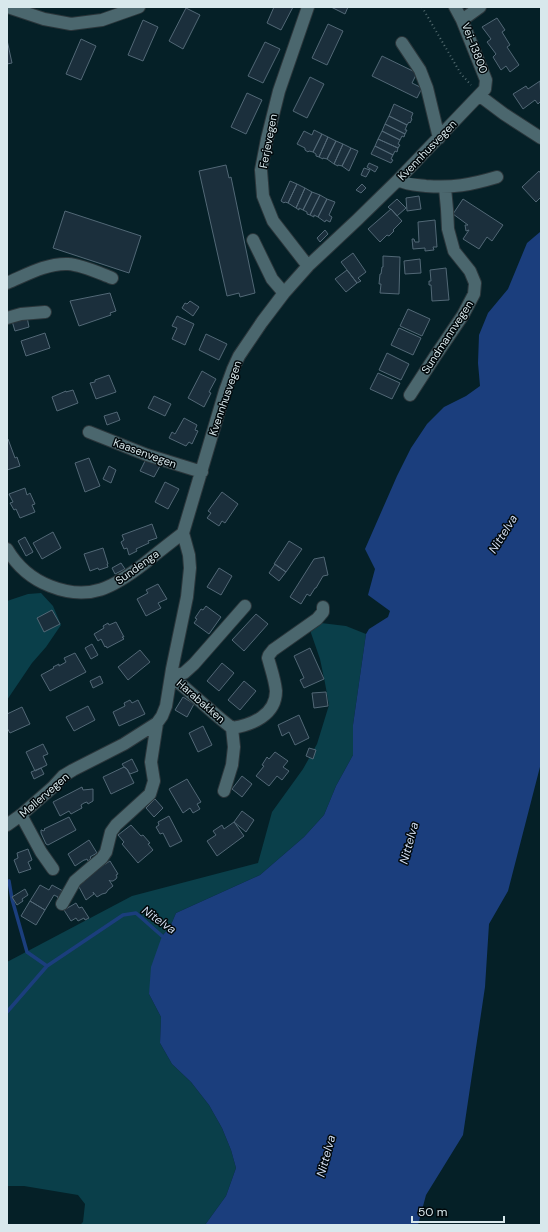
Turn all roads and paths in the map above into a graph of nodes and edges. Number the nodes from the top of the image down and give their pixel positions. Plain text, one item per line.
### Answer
1 (8, 7) edge
2 (139, 7) edge
3 (308, 7) edge
4 (422, 7) edge
5 (455, 7) edge
6 (480, 7) edge
7 (462, 20) junction
8 (402, 43) dead end
9 (480, 96) junction
10 (439, 138) junction
11 (541, 138) edge
12 (497, 177) dead end
13 (398, 180) junction
14 (445, 188) junction
15 (253, 240) dead end
16 (308, 266) junction
17 (112, 278) dead end
18 (7, 283) edge
19 (284, 293) junction
20 (45, 312) dead end
21 (7, 318) edge
22 (410, 395) dead end
23 (89, 432) dead end
24 (202, 472) junction
25 (183, 533) junction
26 (7, 549) edge
27 (245, 606) dead end
28 (322, 607) dead end
29 (171, 676) junction
30 (157, 723) junction
31 (232, 728) junction
32 (224, 791) dead end
33 (21, 815) junction
34 (7, 825) edge
35 (52, 869) dead end
36 (62, 904) dead end

1 - 2 street
3 - 16 street, Ferjevegen
4 - 9 path
5 - 7 street
6 - 7 street, Vei-13800
7 - 9 street, Vei-13800
8 - 10 street
9 - 10 street, Kvennhusvegen
9 - 11 street
10 - 13 street, Kvennhusvegen
12 - 14 street
13 - 14 street
13 - 16 street, Kvennhusvegen
14 - 22 street, Sundmannvegen
15 - 19 street
16 - 19 street, Kvennhusvegen
17 - 18 street
19 - 24 street, Kvennhusvegen
20 - 21 street
23 - 24 street, Kaasenvegen
24 - 25 street, Kvennhusvegen
25 - 26 street, Sundenga
25 - 29 street
27 - 29 street, Harabakken
28 - 31 street, Harabakken
29 - 30 street
29 - 31 street, Harabakken
30 - 33 street, Møllervegen
30 - 36 street
31 - 32 street
33 - 34 street, Møllervegen
33 - 35 street

